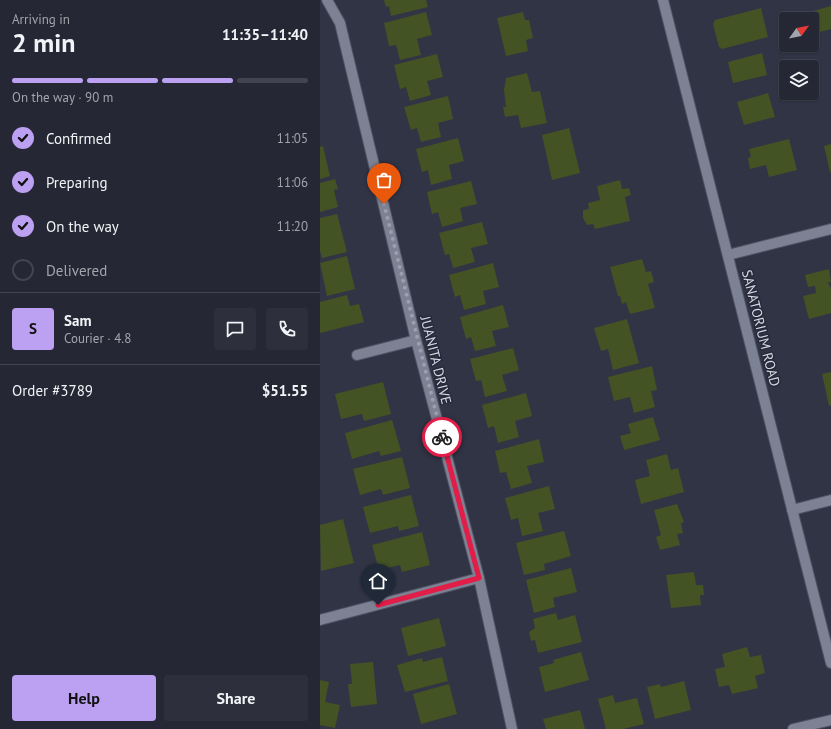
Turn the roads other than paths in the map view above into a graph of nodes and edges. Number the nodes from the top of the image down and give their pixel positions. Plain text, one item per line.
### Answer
1 (327, 0) edge
2 (664, 0) edge
3 (831, 229) edge
4 (728, 255) junction
5 (416, 340) junction
6 (357, 355) dead end
7 (831, 500) edge
8 (792, 510) junction
9 (479, 578) junction
10 (320, 620) edge
11 (831, 663) edge
12 (831, 720) edge
13 (512, 729) edge
14 (793, 729) edge

1 - 5 street, JUANITA DRIVE
2 - 4 street, SANATORIUM ROAD
3 - 4 street
4 - 8 street, SANATORIUM ROAD
5 - 6 street
5 - 9 street, JUANITA DRIVE
7 - 8 street
8 - 11 street, SANATORIUM ROAD
9 - 10 street
9 - 13 street, JUANITA DRIVE
12 - 14 street

